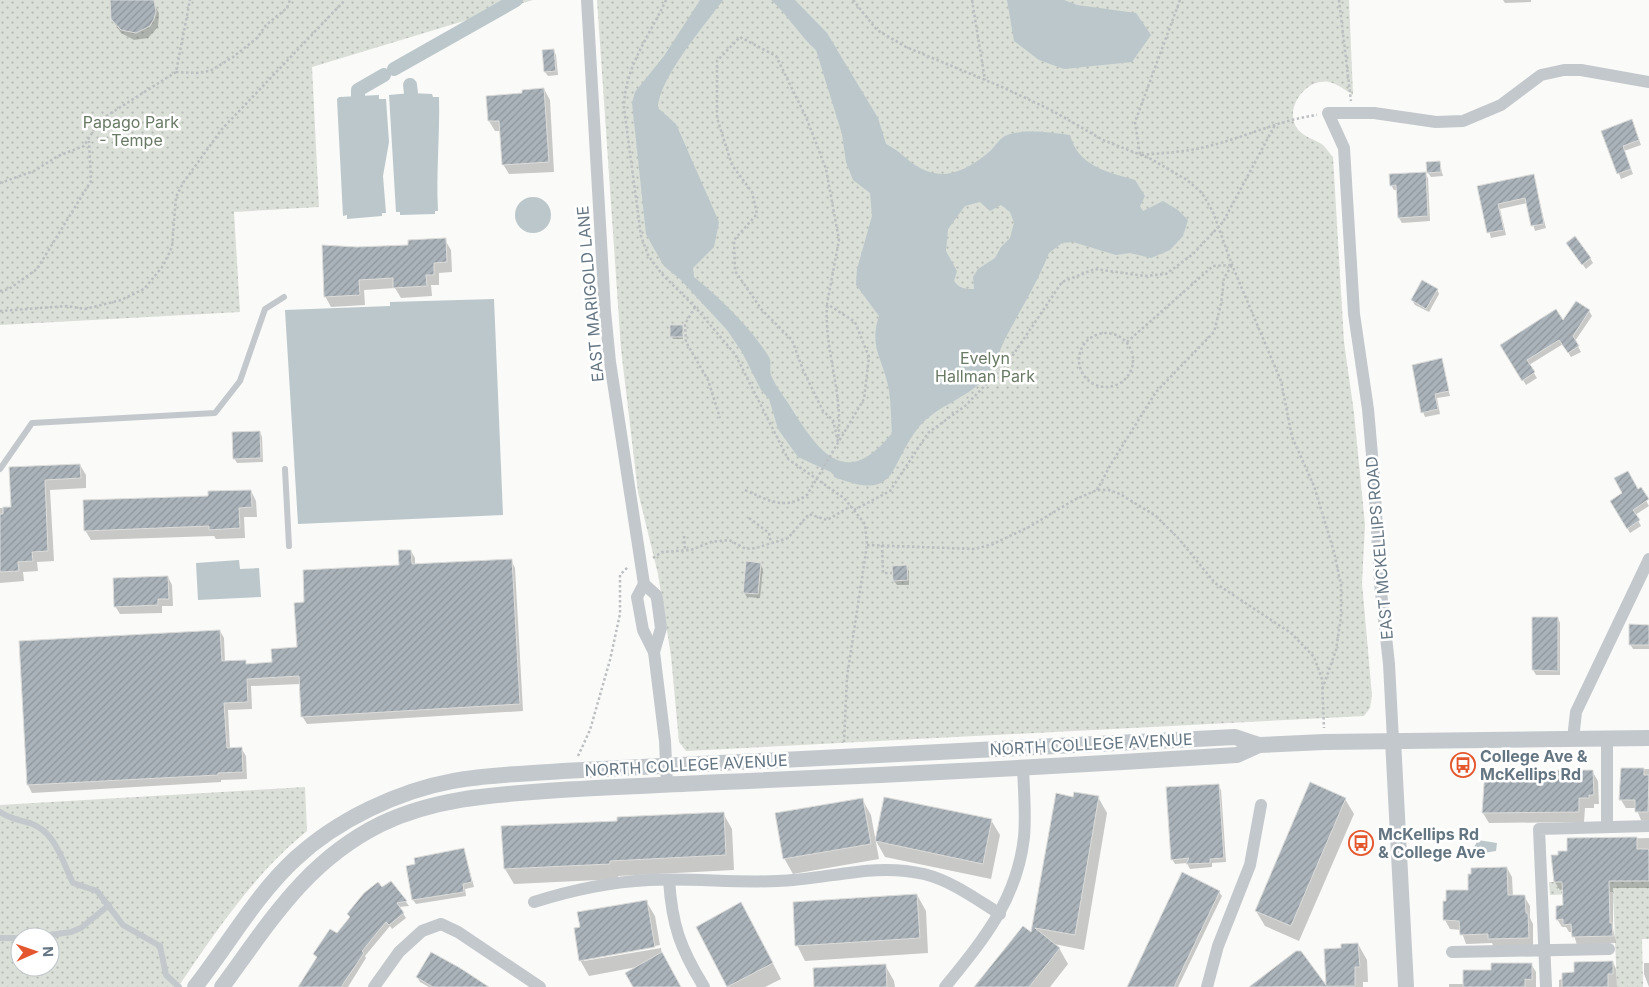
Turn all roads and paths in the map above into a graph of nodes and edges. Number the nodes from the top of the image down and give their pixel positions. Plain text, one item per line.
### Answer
1 (190, 0) edge
2 (290, 0) edge
3 (345, 0) edge
4 (587, 0) edge
5 (666, 0) edge
6 (853, 0) edge
7 (972, 0) edge
8 (1180, 0) edge
9 (1338, 0) edge
10 (176, 72) junction
11 (985, 80) junction
12 (1649, 82) edge
13 (1352, 112) junction
14 (1328, 113) junction
15 (1276, 124) junction
16 (89, 140) junction
17 (1140, 155) junction
18 (0, 183) edge
19 (1219, 229) junction
20 (1232, 265) junction
21 (0, 291) edge
22 (284, 297) dead end
23 (827, 304) junction
24 (696, 307) junction
25 (0, 311) edge
26 (1127, 342) junction
27 (720, 418) dead end
28 (838, 442) junction
29 (0, 469) edge
30 (285, 469) dead end
31 (818, 478) junction
32 (745, 490) dead end
33 (1097, 490) junction
34 (851, 506) junction
35 (854, 510) junction
36 (748, 518) dead end
37 (684, 536) dead end
38 (771, 543) junction
39 (867, 545) junction
40 (882, 545) junction
41 (289, 546) dead end
42 (685, 551) junction
43 (1649, 559) edge
44 (640, 562) junction
45 (892, 573) dead end
46 (644, 584) junction
47 (654, 652) junction
48 (1322, 690) junction
49 (1607, 738) junction
50 (1649, 738) edge
51 (1573, 739) junction
52 (1392, 740) junction
53 (1324, 742) junction
54 (1259, 745) junction
55 (844, 758) junction
56 (666, 766) junction
57 (1023, 768) junction
58 (563, 771) junction
59 (667, 785) junction
60 (1261, 805) dead end
61 (0, 812) edge
62 (1607, 826) junction
63 (1649, 826) edge
64 (669, 880) junction
65 (534, 902) dead end
66 (109, 905) junction
67 (1000, 914) junction
68 (60, 934) edge
69 (1610, 949) dead end
70 (1544, 950) junction
71 (1452, 952) dead end
72 (179, 987) edge
73 (195, 987) edge
74 (222, 987) edge
75 (374, 987) edge
76 (540, 987) edge
77 (704, 987) edge
78 (945, 987) edge
79 (1207, 987) edge
80 (1406, 987) edge
81 (1546, 987) edge

1 - 10 path
2 - 10 path
3 - 25 path
4 - 44 street, EAST MARIGOLD LANE
5 - 24 path
6 - 11 path
7 - 11 path
8 - 17 path
9 - 13 path
10 - 16 path
11 - 17 path
12 - 13 street
13 - 14 street
14 - 15 path
14 - 52 street, EAST MCKELLIPS ROAD
15 - 17 path
15 - 19 path
16 - 18 path
16 - 21 path
17 - 19 path
19 - 20 path
19 - 35 path
20 - 26 path
20 - 33 path
20 - 48 path
22 - 29 lane
23 - 28 path
23 - 28 path
23 - 28 path
24 - 27 path
24 - 31 path
26 - 26 path
28 - 31 path
30 - 41 lane
31 - 32 path
31 - 34 path
33 - 40 path
33 - 48 path
34 - 35 path
34 - 38 path
35 - 39 path
36 - 38 path
37 - 42 path
38 - 42 path
39 - 40 path
39 - 55 path
40 - 45 path
42 - 44 path
43 - 51 street
44 - 46 street, EAST MARIGOLD LANE
44 - 58 path
46 - 47 street, EAST MARIGOLD LANE
46 - 47 street, EAST MARIGOLD LANE
47 - 56 street, EAST MARIGOLD LANE
48 - 53 path
49 - 50 street, NORTH COLLEGE AVENUE
49 - 51 street, NORTH COLLEGE AVENUE
49 - 62 street
51 - 52 street, NORTH COLLEGE AVENUE
52 - 53 street, NORTH COLLEGE AVENUE
52 - 80 street, EAST MCKELLIPS ROAD
53 - 54 street, NORTH COLLEGE AVENUE
54 - 55 street, NORTH COLLEGE AVENUE
54 - 57 street, NORTH COLLEGE AVENUE
55 - 56 street, NORTH COLLEGE AVENUE
56 - 58 street, NORTH COLLEGE AVENUE
56 - 59 street, EAST MARIGOLD LANE
57 - 59 street, NORTH COLLEGE AVENUE
57 - 67 street
58 - 73 street, NORTH COLLEGE AVENUE
59 - 74 street, NORTH COLLEGE AVENUE
60 - 79 street
61 - 66 lane
62 - 63 street
62 - 70 street
64 - 65 street
64 - 67 street
64 - 77 street
66 - 68 lane
66 - 72 lane
67 - 78 street
69 - 70 street
70 - 71 street
70 - 81 street
75 - 76 street

